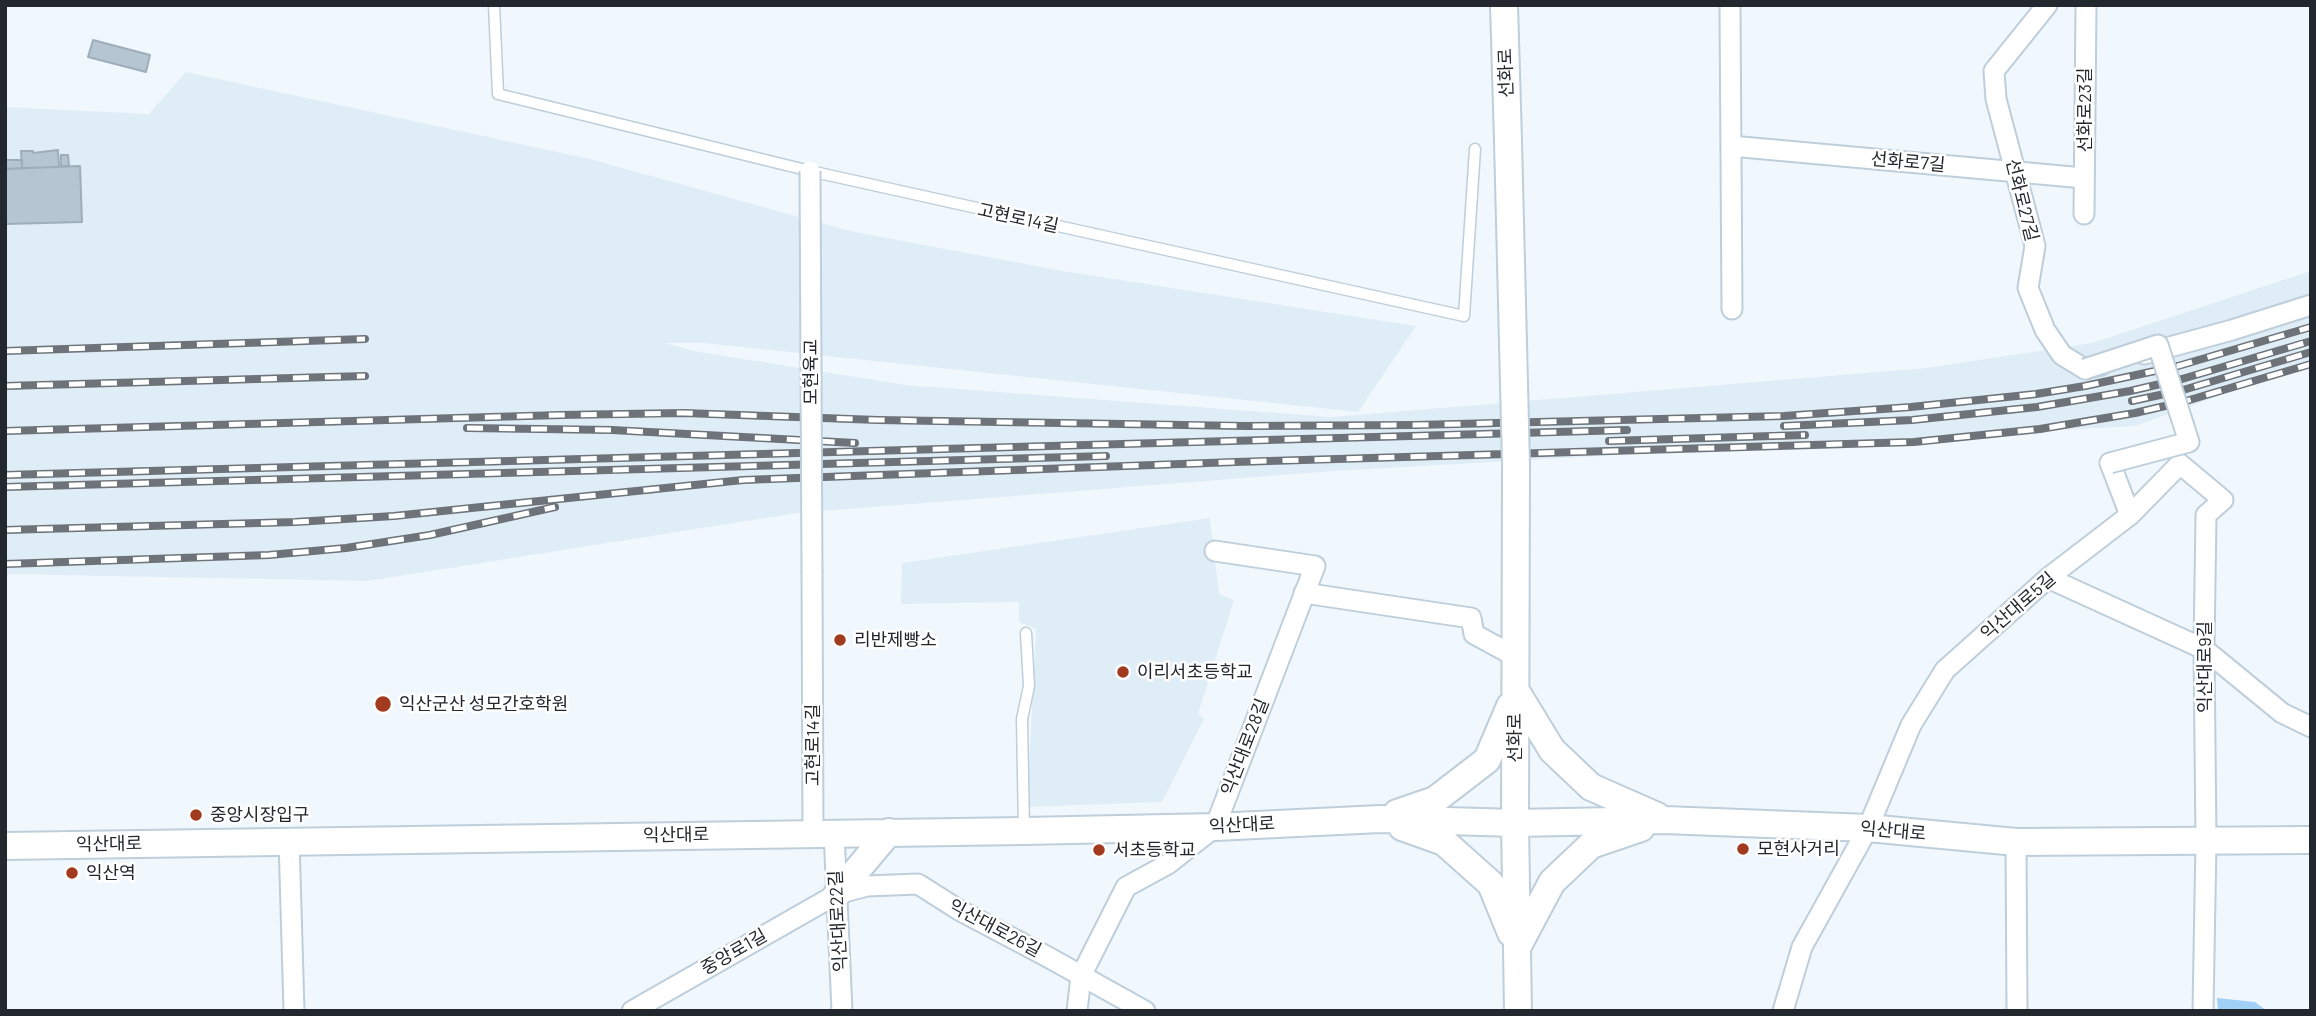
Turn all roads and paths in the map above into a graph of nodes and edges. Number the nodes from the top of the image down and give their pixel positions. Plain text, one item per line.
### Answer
1 (494, 5) edge
2 (1503, 5) edge
3 (1730, 5) edge
4 (2047, 5) edge
5 (2086, 5) edge
6 (1731, 145) junction
7 (1475, 149) dead end
8 (810, 172) junction
9 (2015, 172) junction
10 (2084, 178) junction
11 (2084, 214) dead end
12 (2311, 305) edge
13 (1732, 309) dead end
14 (2085, 369) junction
15 (2223, 500) joint
16 (2130, 515) junction
17 (1216, 551) dead end
18 (812, 573) joint
19 (2048, 578) junction
20 (1304, 593) junction
21 (1027, 633) dead end
22 (2204, 649) junction
23 (1516, 657) junction
24 (1516, 691) junction
25 (2311, 727) edge
26 (1380, 819) junction
27 (1665, 820) junction
28 (1515, 823) junction
29 (1215, 827) junction
30 (1868, 828) junction
31 (1024, 831) junction
32 (889, 832) junction
33 (823, 833) junction
34 (2311, 840) edge
35 (289, 841) junction
36 (2206, 841) junction
37 (2016, 842) junction
38 (5, 846) edge
39 (837, 894) junction
40 (1517, 947) junction
41 (1080, 976) junction
42 (294, 1011) edge
43 (632, 1011) edge
44 (842, 1011) edge
45 (1077, 1011) edge
46 (1145, 1011) edge
47 (1518, 1011) edge
48 (1783, 1011) edge
49 (2017, 1011) edge
50 (2203, 1011) edge

1 - 8 lane, 고현로14길
2 - 23 street, 선화로, bridge
3 - 6 street
4 - 9 street, 선화로27길
5 - 10 street, 선화로23길
6 - 9 street, 선화로7길
6 - 13 street
7 - 8 lane, 고현로14길
8 - 18 street, 모현육교, bridge
9 - 10 street, 선화로7길
9 - 14 street, 선화로27길
10 - 11 street, 선화로23길
12 - 14 street
14 - 16 street, bridge
15 - 16 street, 익산대로5길
15 - 22 street, 익산대로9길
16 - 19 street, 익산대로5길
17 - 20 street, 익산대로28길
18 - 33 street, 고현로14길
19 - 22 street
19 - 30 street, 익산대로5길
20 - 23 street
20 - 29 street, 익산대로28길
21 - 31 lane
22 - 25 street
22 - 36 street, 익산대로9길
23 - 24 street, 선화로
24 - 26 street
24 - 27 street
24 - 28 street, 선화로
26 - 28 street, 익산대로
26 - 29 street, 익산대로
26 - 40 street
27 - 28 street, 익산대로
27 - 30 street, 익산대로
27 - 40 street
28 - 40 street, 선화로
29 - 31 street, 익산대로
29 - 41 street
30 - 37 street, 익산대로
30 - 48 street, 익산대로5길
31 - 32 street, 익산대로
32 - 33 street, 익산대로
32 - 39 street
33 - 35 street, 익산대로
33 - 39 street, 익산대로22길
34 - 36 street, 익산대로
35 - 38 street, 익산대로
35 - 42 street
36 - 37 street, 익산대로
36 - 50 street, 익산대로9길
37 - 49 street
39 - 41 street, 익산대로26길
39 - 43 street, 중앙로1길
39 - 44 street, 익산대로22길
40 - 47 street, 선화로
41 - 45 street
41 - 46 street, 익산대로26길

